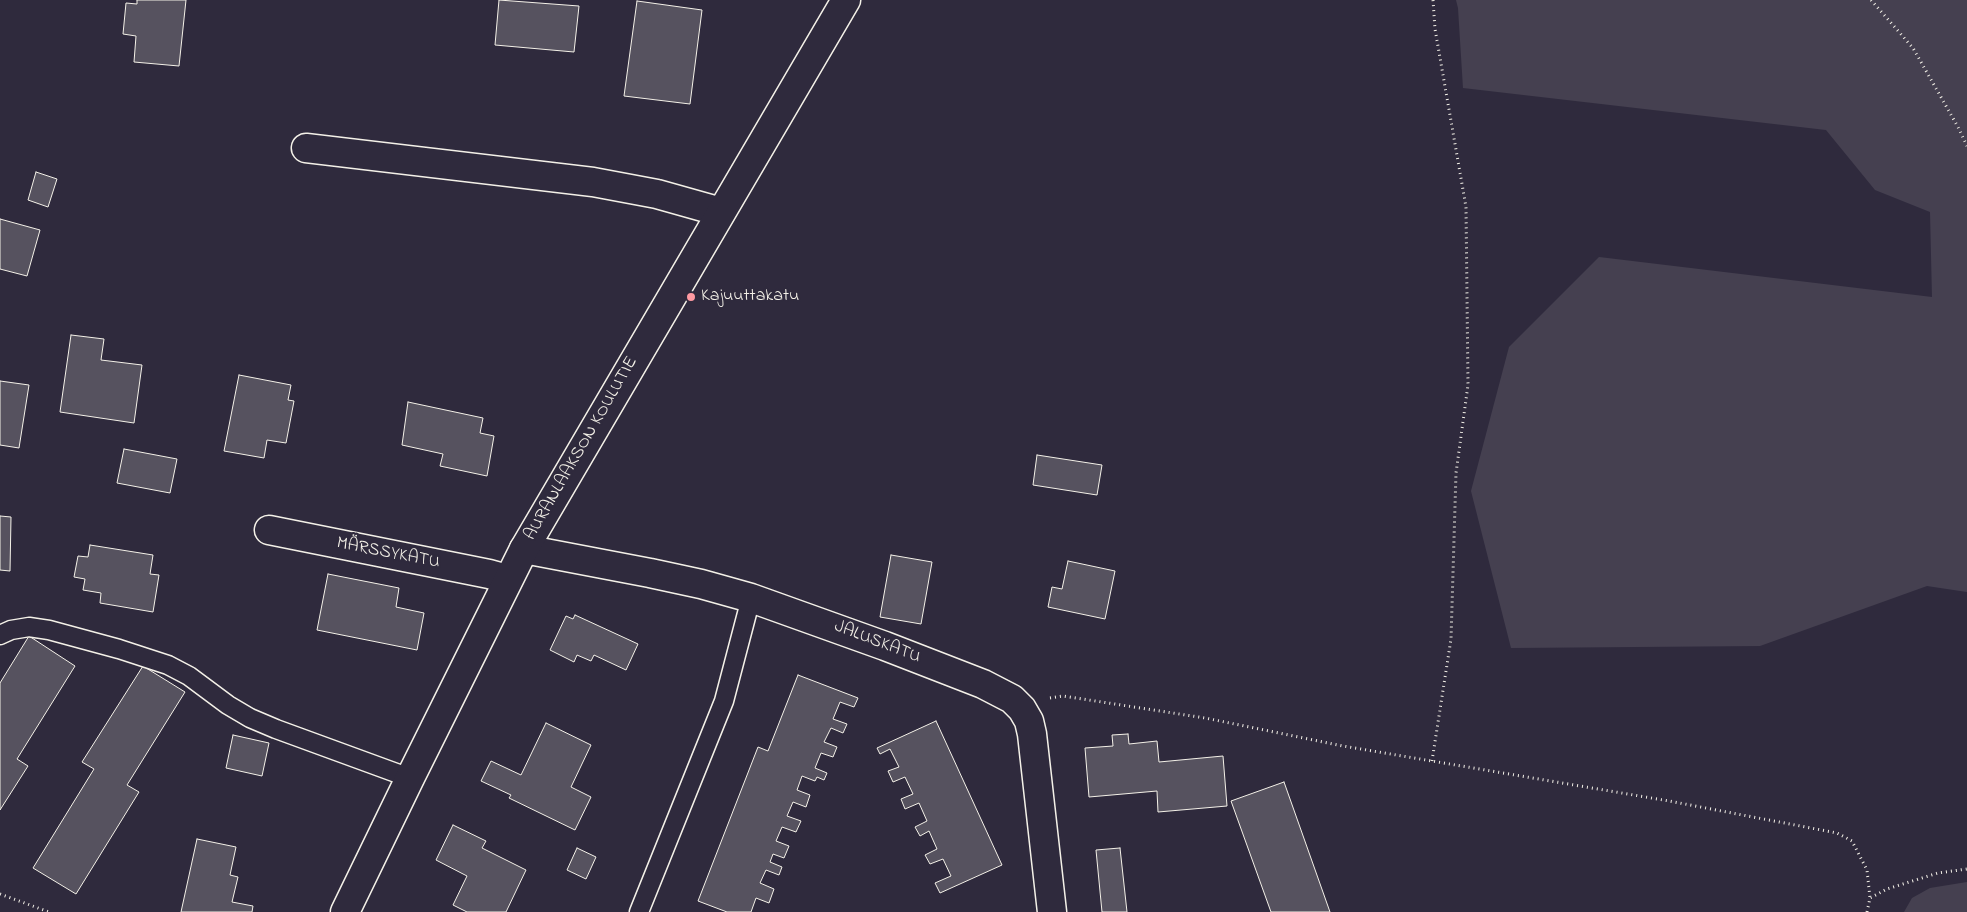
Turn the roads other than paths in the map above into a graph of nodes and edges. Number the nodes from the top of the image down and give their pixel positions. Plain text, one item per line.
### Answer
1 (846, 0) edge
2 (306, 148) dead end
3 (721, 212) junction
4 (269, 530) dead end
5 (524, 549) junction
6 (507, 579) junction
7 (751, 598) junction
8 (0, 635) edge
9 (410, 778) junction
10 (345, 912) edge
11 (639, 912) edge
12 (1052, 912) edge

1 - 3 street, AURANLAAKSON KOULUTIE
2 - 3 street
3 - 5 street, AURANLAAKSON KOULUTIE
4 - 6 street, MÄRSSYKATU
5 - 6 street, AURANLAAKSON KOULUTIE
5 - 7 street, JALUSKATU
6 - 9 street, AURANLAAKSON KOULUTIE
7 - 11 lane
7 - 12 street, JALUSKATU
8 - 9 lane
9 - 10 street, AURANLAAKSON KOULUTIE

